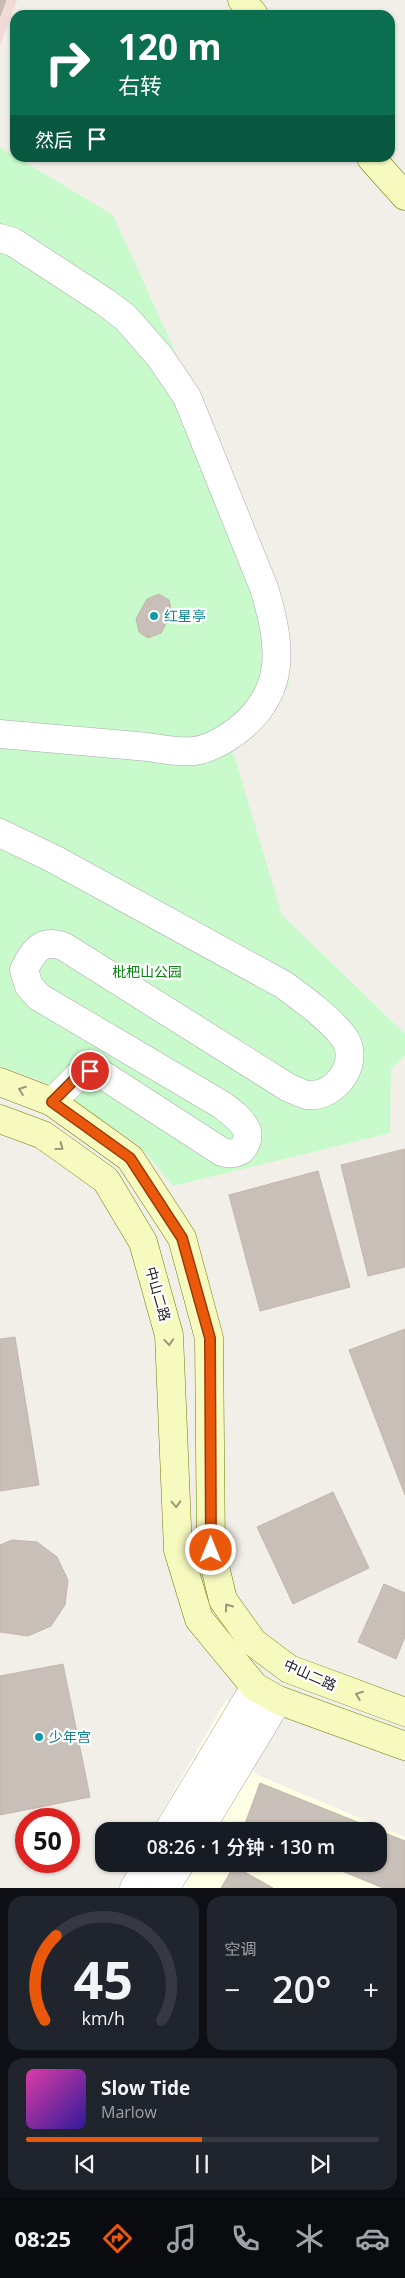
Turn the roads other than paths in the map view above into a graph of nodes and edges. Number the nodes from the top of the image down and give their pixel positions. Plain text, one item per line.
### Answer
1 (242, 0) edge
2 (250, 10) edge
3 (375, 162) edge
4 (405, 196) edge
5 (0, 238) edge
6 (0, 734) edge
7 (0, 832) edge
8 (0, 1082) edge
9 (52, 1102) junction
10 (0, 1119) edge
11 (266, 1693) junction
12 (405, 1712) edge
13 (405, 1746) edge
14 (174, 1822) edge
15 (203, 1822) edge
16 (144, 1872) edge
17 (175, 1872) edge
18 (134, 1888) edge
19 (166, 1888) edge

1 - 2 main road
3 - 4 main road
5 - 6 street
7 - 9 street
9 -> 8 main road, 中山二路
12 -> 9 main road, 中山二路
10 -> 11 main road, 中山二路
11 - 13 main road
11 - 14 street
11 - 15 street
16 - 18 street
17 - 19 street

